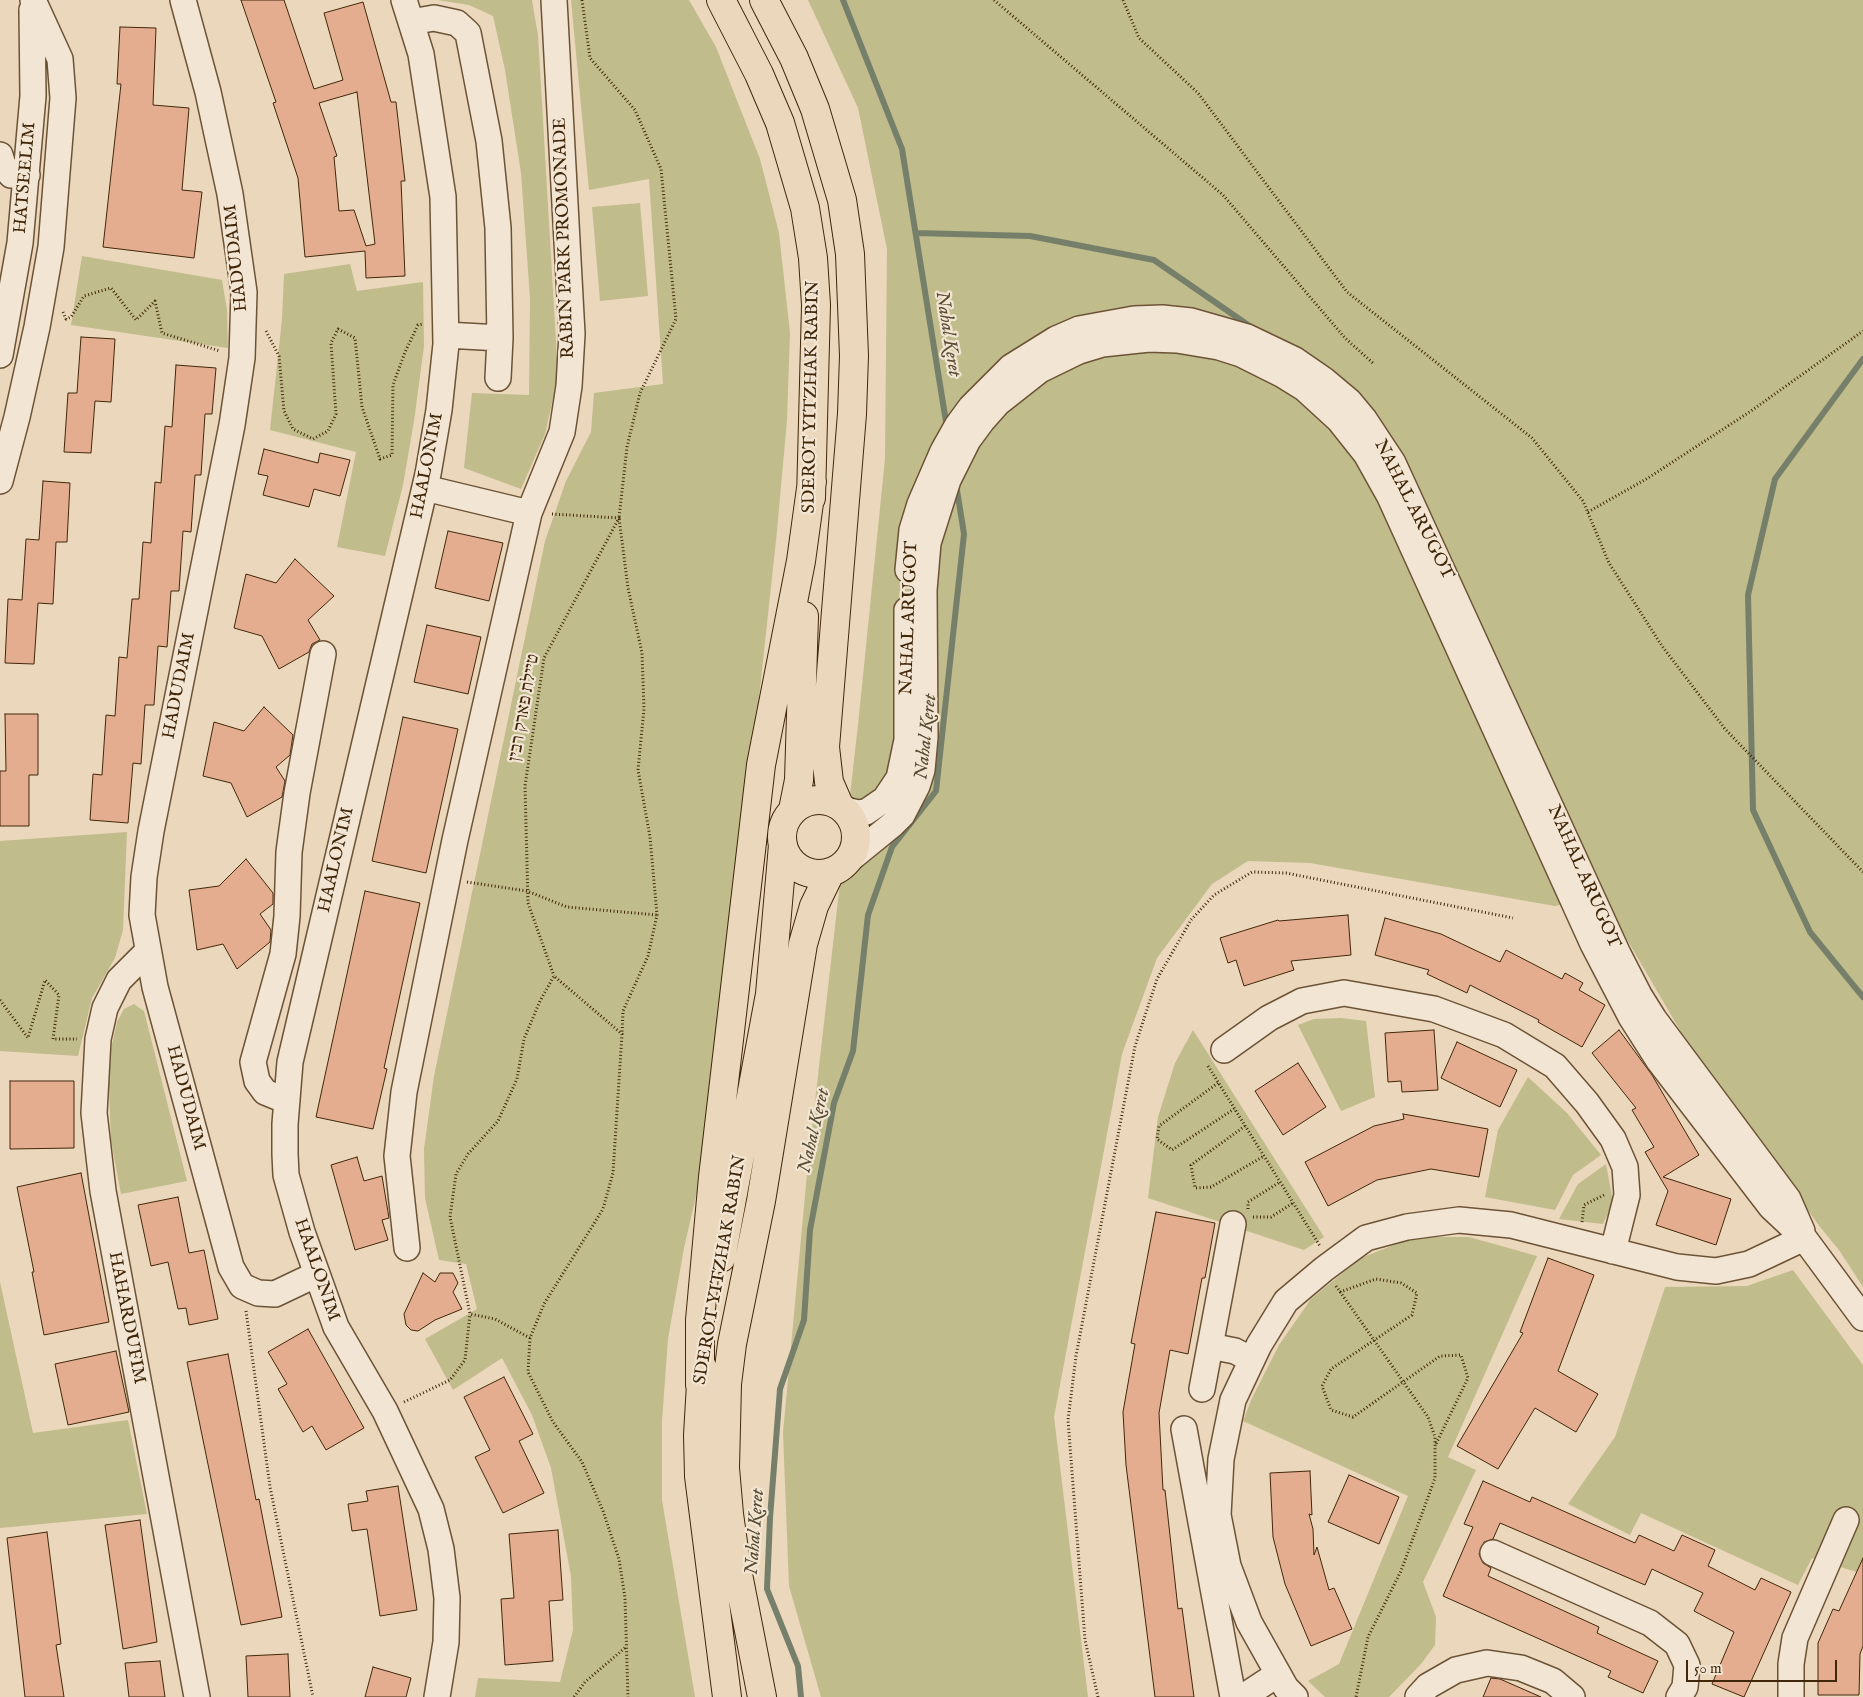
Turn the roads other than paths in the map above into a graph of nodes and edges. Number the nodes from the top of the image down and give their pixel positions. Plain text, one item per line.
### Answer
1 (32, 0) edge
2 (183, 0) edge
3 (554, 0) edge
4 (721, 0) edge
5 (764, 0) edge
6 (408, 11) edge
7 (0, 155) edge
8 (26, 175) junction
9 (445, 328) junction
10 (500, 338) junction
11 (0, 355) edge
12 (498, 378) dead end
13 (0, 480) edge
14 (812, 481) junction
15 (425, 488) junction
16 (529, 513) junction
17 (323, 654) dead end
18 (842, 807) junction
19 (793, 810) junction
20 (783, 845) junction
21 (840, 866) junction
22 (147, 952) junction
23 (1224, 1050) road end
24 (287, 1100) junction
25 (1233, 1224) dead end
26 (1804, 1238) junction
27 (407, 1248) dead end
28 (1613, 1251) junction
29 (317, 1274) junction
30 (1863, 1318) edge
31 (1210, 1346) junction
32 (1252, 1360) junction
33 (700, 1385) junction
34 (1202, 1389) dead end
35 (1184, 1429) dead end
36 (1846, 1520) dead end
37 (1493, 1553) dead end
38 (1278, 1674) junction
39 (197, 1697) edge
40 (437, 1697) edge
41 (727, 1697) edge
42 (762, 1697) edge
43 (1233, 1697) edge
44 (1243, 1697) edge
45 (1295, 1697) edge
46 (1418, 1697) edge
47 (1572, 1697) edge
48 (1679, 1697) edge
49 (1791, 1697) edge

1 - 8 street, HATSEELIM
1 - 13 street
2 - 22 street, HADUDAIM
3 - 16 street, RABIN PARK PROMONADE
4 - 14 main road, SDEROT YITZHAK RABIN
5 - 18 main road, SDEROT YITZHAK RABIN
6 - 9 street, HAALONIM
6 - 10 street
7 - 8 street
8 - 11 street, HATSEELIM
9 - 10 street
9 - 15 street, HAALONIM
10 - 12 street
14 - 19 main road, SDEROT YITZHAK RABIN
14 - 33 main road
15 - 16 street
15 - 24 street, HAALONIM
16 - 27 street, RABIN PARK PROMONADE
17 - 24 street
18 - 19 main road
18 - 21 main road
18 - 26 street, NAHAL ARUGOT
19 - 20 main road
20 - 21 main road
20 - 33 main road, SDEROT YITZHAK RABIN
21 - 26 street, NAHAL ARUGOT
21 - 42 main road, SDEROT YITZHAK RABIN
22 - 29 street, HADUDAIM
22 - 39 street, HAHARDUFIM
23 - 28 street
24 - 29 street, HAALONIM
25 - 31 street
26 - 28 street
26 - 30 street, NAHAL ARUGOT
28 - 32 street
29 - 40 street, HAALONIM
31 - 32 street
31 - 34 street
32 - 38 street
33 - 41 main road, SDEROT YITZHAK RABIN
35 - 43 street
36 - 49 street
37 - 48 street
38 - 44 street
38 - 45 street
46 - 47 street

